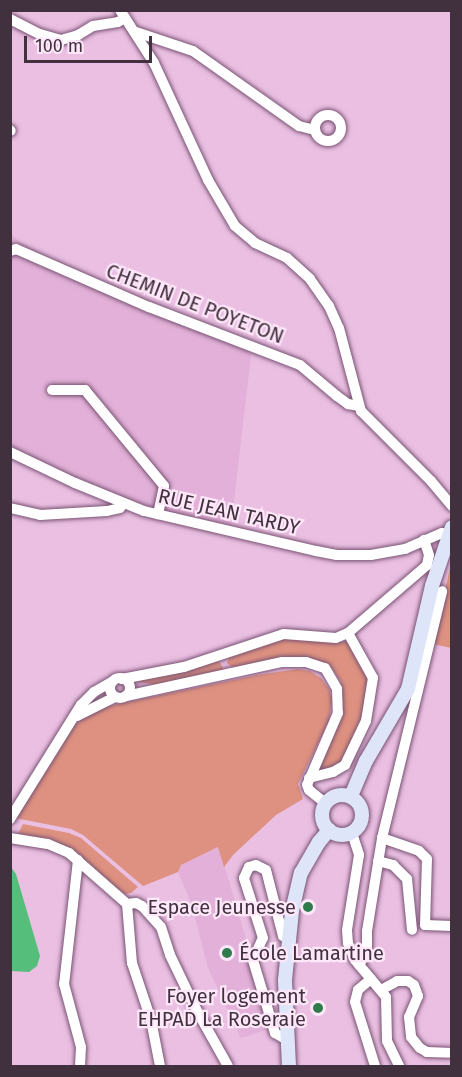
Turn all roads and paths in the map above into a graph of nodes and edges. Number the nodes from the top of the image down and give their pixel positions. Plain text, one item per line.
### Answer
1 (122, 14) edge
2 (10, 19) edge
3 (135, 32) junction
4 (315, 130) dead end
5 (12, 247) edge
6 (52, 390) dead end
7 (358, 406) junction
8 (10, 452) edge
9 (123, 504) junction
10 (452, 506) edge
11 (10, 508) edge
12 (158, 514) junction
13 (450, 531) edge
14 (424, 540) junction
15 (442, 591) dead end
16 (348, 633) junction
17 (121, 681) junction
18 (150, 690) junction
19 (121, 697) junction
20 (71, 719) junction
21 (309, 778) junction
22 (351, 796) junction
23 (325, 803) junction
24 (14, 806) edge
25 (10, 819) edge
26 (329, 830) junction
27 (352, 833) junction
28 (10, 838) edge
29 (382, 838) junction
30 (78, 860) junction
31 (378, 861) junction
32 (128, 904) junction
33 (452, 926) edge
34 (412, 930) dead end
35 (289, 936) junction
36 (359, 965) junction
37 (371, 979) junction
38 (381, 990) junction
39 (287, 1040) junction
40 (452, 1053) edge
41 (80, 1066) edge
42 (160, 1066) edge
43 (228, 1066) edge
44 (289, 1066) edge
45 (375, 1066) edge
46 (399, 1066) edge

1 - 2 street
1 - 3 street
3 - 4 street
3 - 7 street
5 - 7 street, CHEMIN DE POYETON
6 - 12 street
7 - 10 street
8 - 9 street, RUE JEAN TARDY
9 - 11 street
9 - 12 street, RUE JEAN TARDY
12 - 14 street, RUE JEAN TARDY
13 - 14 street, RUE JEAN TARDY
13 - 22 main road
14 - 16 street
15 - 29 street
16 - 17 street
16 - 21 street
17 - 18 street
17 - 19 street
17 - 19 street
17 - 20 street
18 - 19 street
18 - 21 street
19 - 20 street
20 - 24 street
21 - 23 street
22 - 23 main road
22 - 27 main road
23 - 26 main road
24 - 25 street
26 - 27 main road
26 - 35 main road
27 - 36 street
28 - 30 street
29 - 31 street
29 - 33 street
30 - 32 street
30 - 41 street
31 - 34 street
31 - 36 street
32 - 42 street
32 - 43 street
35 - 39 main road
35 - 39 street
36 - 37 street
37 - 38 street
37 - 45 street
38 - 40 street
38 - 46 street
39 - 44 main road

